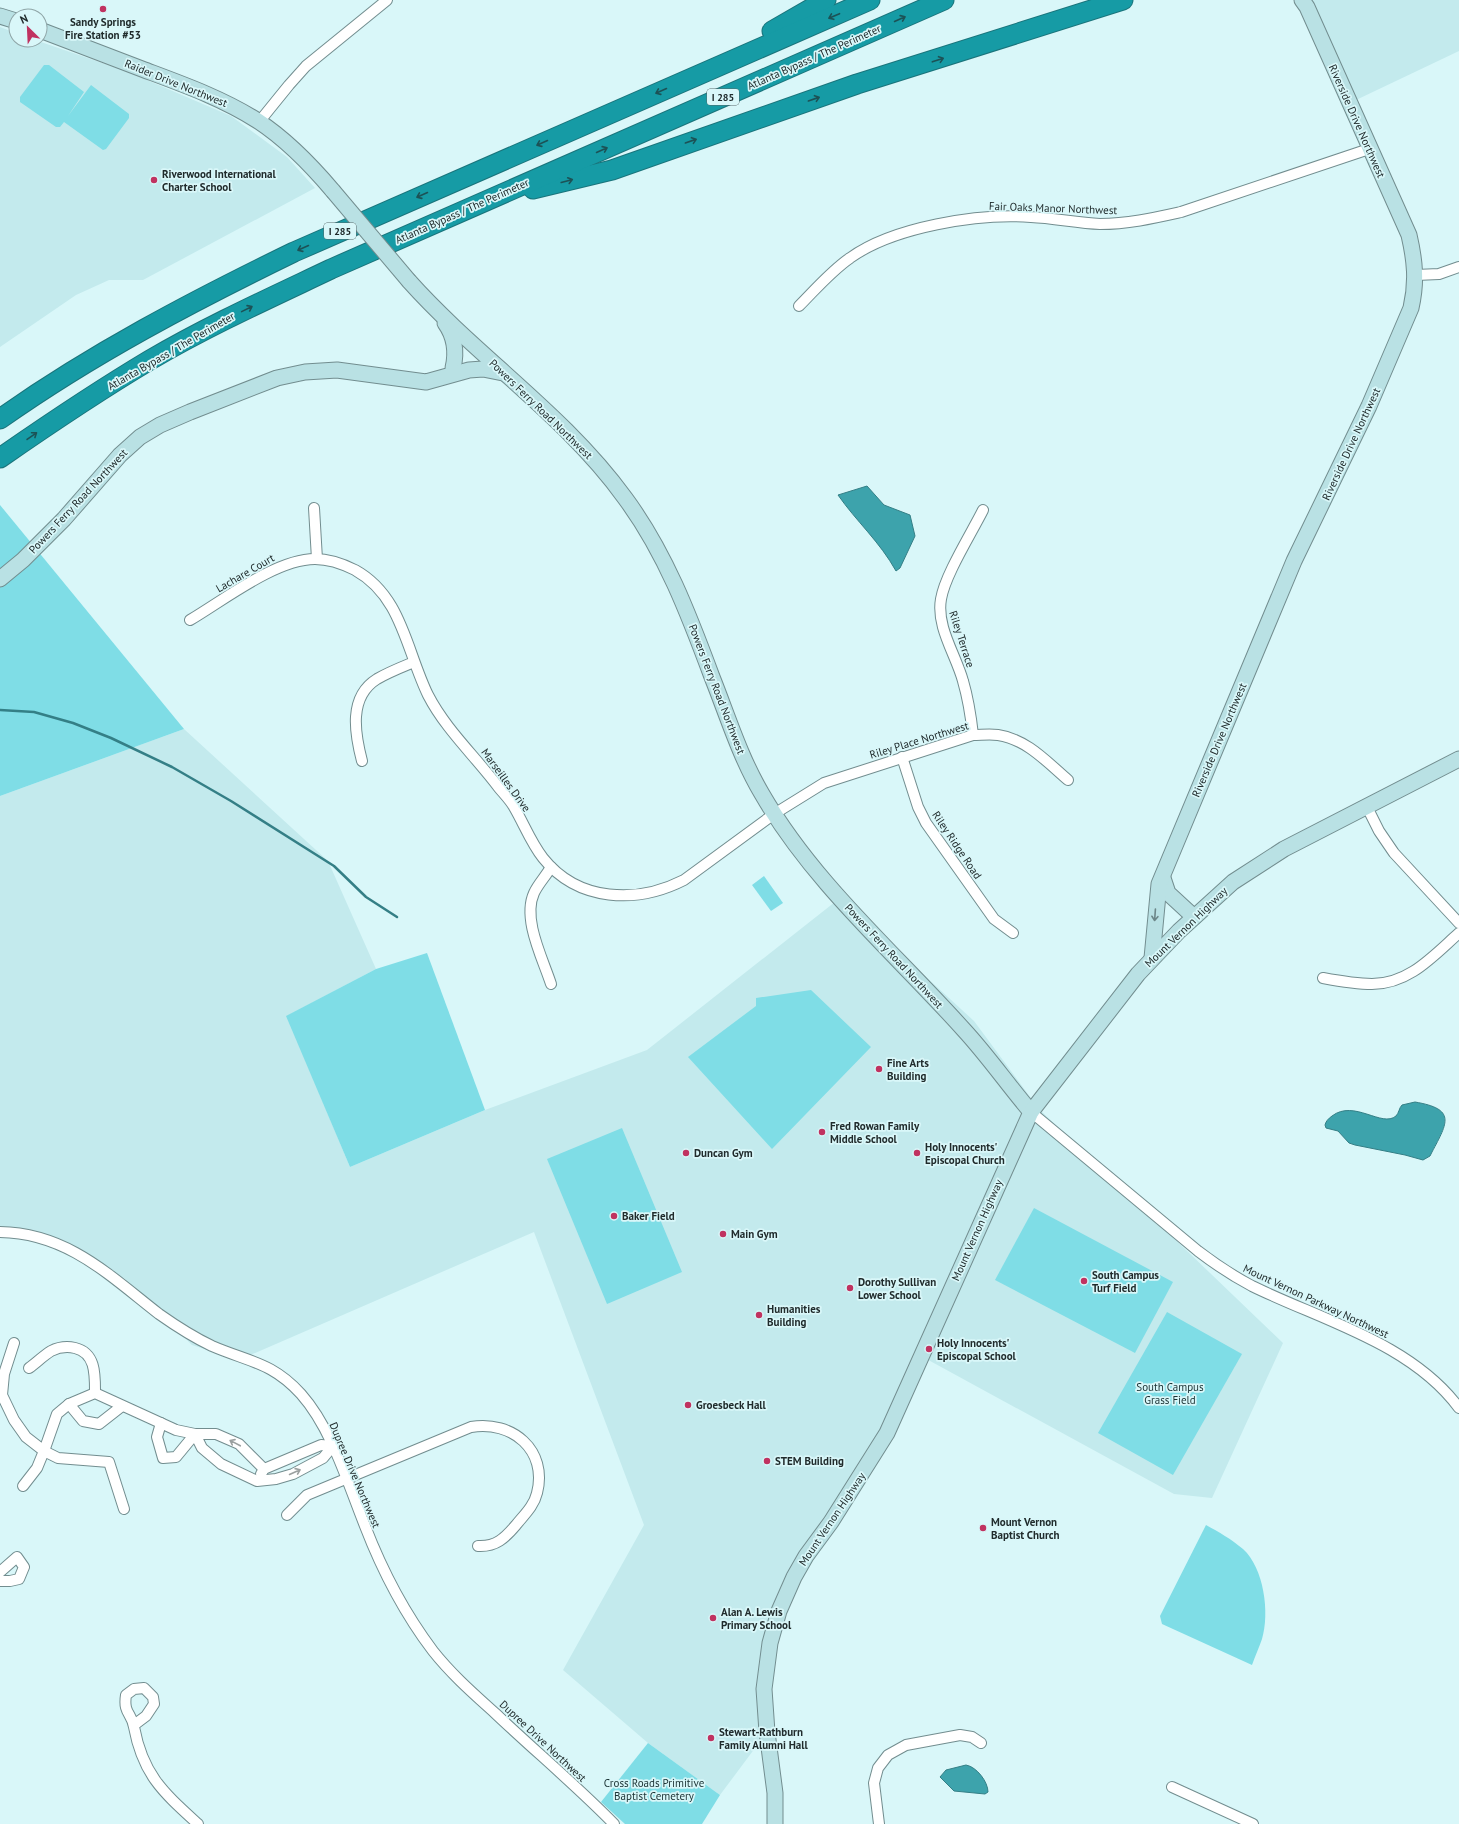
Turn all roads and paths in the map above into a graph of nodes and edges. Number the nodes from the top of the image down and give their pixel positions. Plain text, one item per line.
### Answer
1 (387, 0) edge
2 (826, 0) edge
3 (870, 0) edge
4 (944, 0) edge
5 (1123, 0) edge
6 (1305, 2) edge
7 (48, 33) edge
8 (696, 75) junction
9 (259, 122) junction
10 (1370, 149) junction
11 (502, 194) junction
12 (1459, 267) edge
13 (1416, 275) junction
14 (799, 306) dead end
15 (435, 309) junction
16 (476, 348) junction
17 (453, 368) junction
18 (503, 373) junction
19 (438, 379) junction
20 (0, 419) edge
21 (0, 458) edge
22 (314, 508) dead end
23 (983, 510) dead end
24 (317, 559) junction
25 (0, 579) edge
26 (190, 620) dead end
27 (414, 662) junction
28 (973, 735) junction
29 (902, 757) junction
30 (1459, 759) edge
31 (362, 761) dead end
32 (1068, 780) dead end
33 (1367, 807) junction
34 (774, 814) junction
35 (551, 867) junction
36 (1162, 878) junction
37 (1194, 917) junction
38 (1459, 923) edge
39 (1013, 933) dead end
40 (1459, 933) edge
41 (1152, 958) junction
42 (1323, 978) dead end
43 (551, 984) dead end
44 (1031, 1112) junction
45 (0, 1232) edge
46 (14, 1343) dead end
47 (29, 1368) dead end
48 (95, 1393) junction
49 (69, 1404) junction
50 (122, 1406) junction
51 (1459, 1408) edge
52 (161, 1423) junction
53 (195, 1434) junction
54 (333, 1446) junction
55 (44, 1451) junction
56 (264, 1469) junction
57 (346, 1479) junction
58 (257, 1481) junction
59 (23, 1486) dead end
60 (124, 1509) dead end
61 (286, 1515) dead end
62 (478, 1546) dead end
63 (0, 1572) edge
64 (0, 1580) edge
65 (134, 1725) dead end
66 (981, 1743) dead end
67 (1172, 1787) dead end
68 (198, 1824) edge
69 (614, 1824) edge
70 (775, 1824) edge
71 (879, 1824) edge
72 (1253, 1824) edge

1 - 9 street
2 - 8 highway
3 -> 8 highway, I 285
11 -> 4 highway, Atlanta Bypass / The Perimeter / I 285
11 -> 5 highway
6 - 10 street, Riverside Drive Northwest
7 - 9 street, Raider Drive Northwest
8 -> 20 highway, I 285
9 - 15 street, Raider Drive Northwest, bridge
10 - 13 street, Riverside Drive Northwest
10 - 14 street, Fair Oaks Manor Northwest
21 -> 11 highway, Atlanta Bypass / The Perimeter / I 285
12 - 13 street
13 - 36 street, Riverside Drive Northwest
15 - 16 street
15 - 17 street
16 - 17 street, Powers Ferry Road Northwest
16 - 18 street, Powers Ferry Road Northwest
17 - 19 street, Powers Ferry Road Northwest
18 - 19 street
18 - 34 street, Powers Ferry Road Northwest
19 - 25 street, Powers Ferry Road Northwest
22 - 24 street
23 - 28 street, Riley Terrace
24 - 26 street, Lachare Court
24 - 27 street, Marseilles Drive
27 - 31 street
27 - 35 street, Marseilles Drive
28 - 29 street, Riley Place Northwest
28 - 32 street, Riley Place Northwest
29 - 34 street, Riley Place Northwest
29 - 39 street, Riley Ridge Road
30 - 33 street, Mount Vernon Highway
33 - 37 street, Mount Vernon Highway
33 - 38 street
34 - 35 street, Marseilles Drive
34 - 44 street, Powers Ferry Road Northwest
35 - 43 street
36 - 37 street
36 -> 41 street, Riverside Drive Northwest
37 - 41 street, Mount Vernon Highway
40 - 42 street
41 - 44 street, Mount Vernon Highway
44 - 51 street, Mount Vernon Parkway Northwest
44 - 70 street, Mount Vernon Highway
45 - 54 street, Dupree Drive Northwest
46 - 55 street
47 - 48 street
48 - 49 street
48 - 50 street
49 - 50 street
49 - 55 street
50 - 52 street
52 - 53 street
52 - 53 street
56 -> 53 street
53 - 58 street
54 - 56 street
54 - 57 street, Dupree Drive Northwest
58 -> 54 street
55 - 59 street
55 - 60 street
56 - 58 street
57 - 61 street
57 - 62 street
57 - 69 street, Dupree Drive Northwest
63 - 64 street
65 - 68 street
66 - 71 street
67 - 72 street

